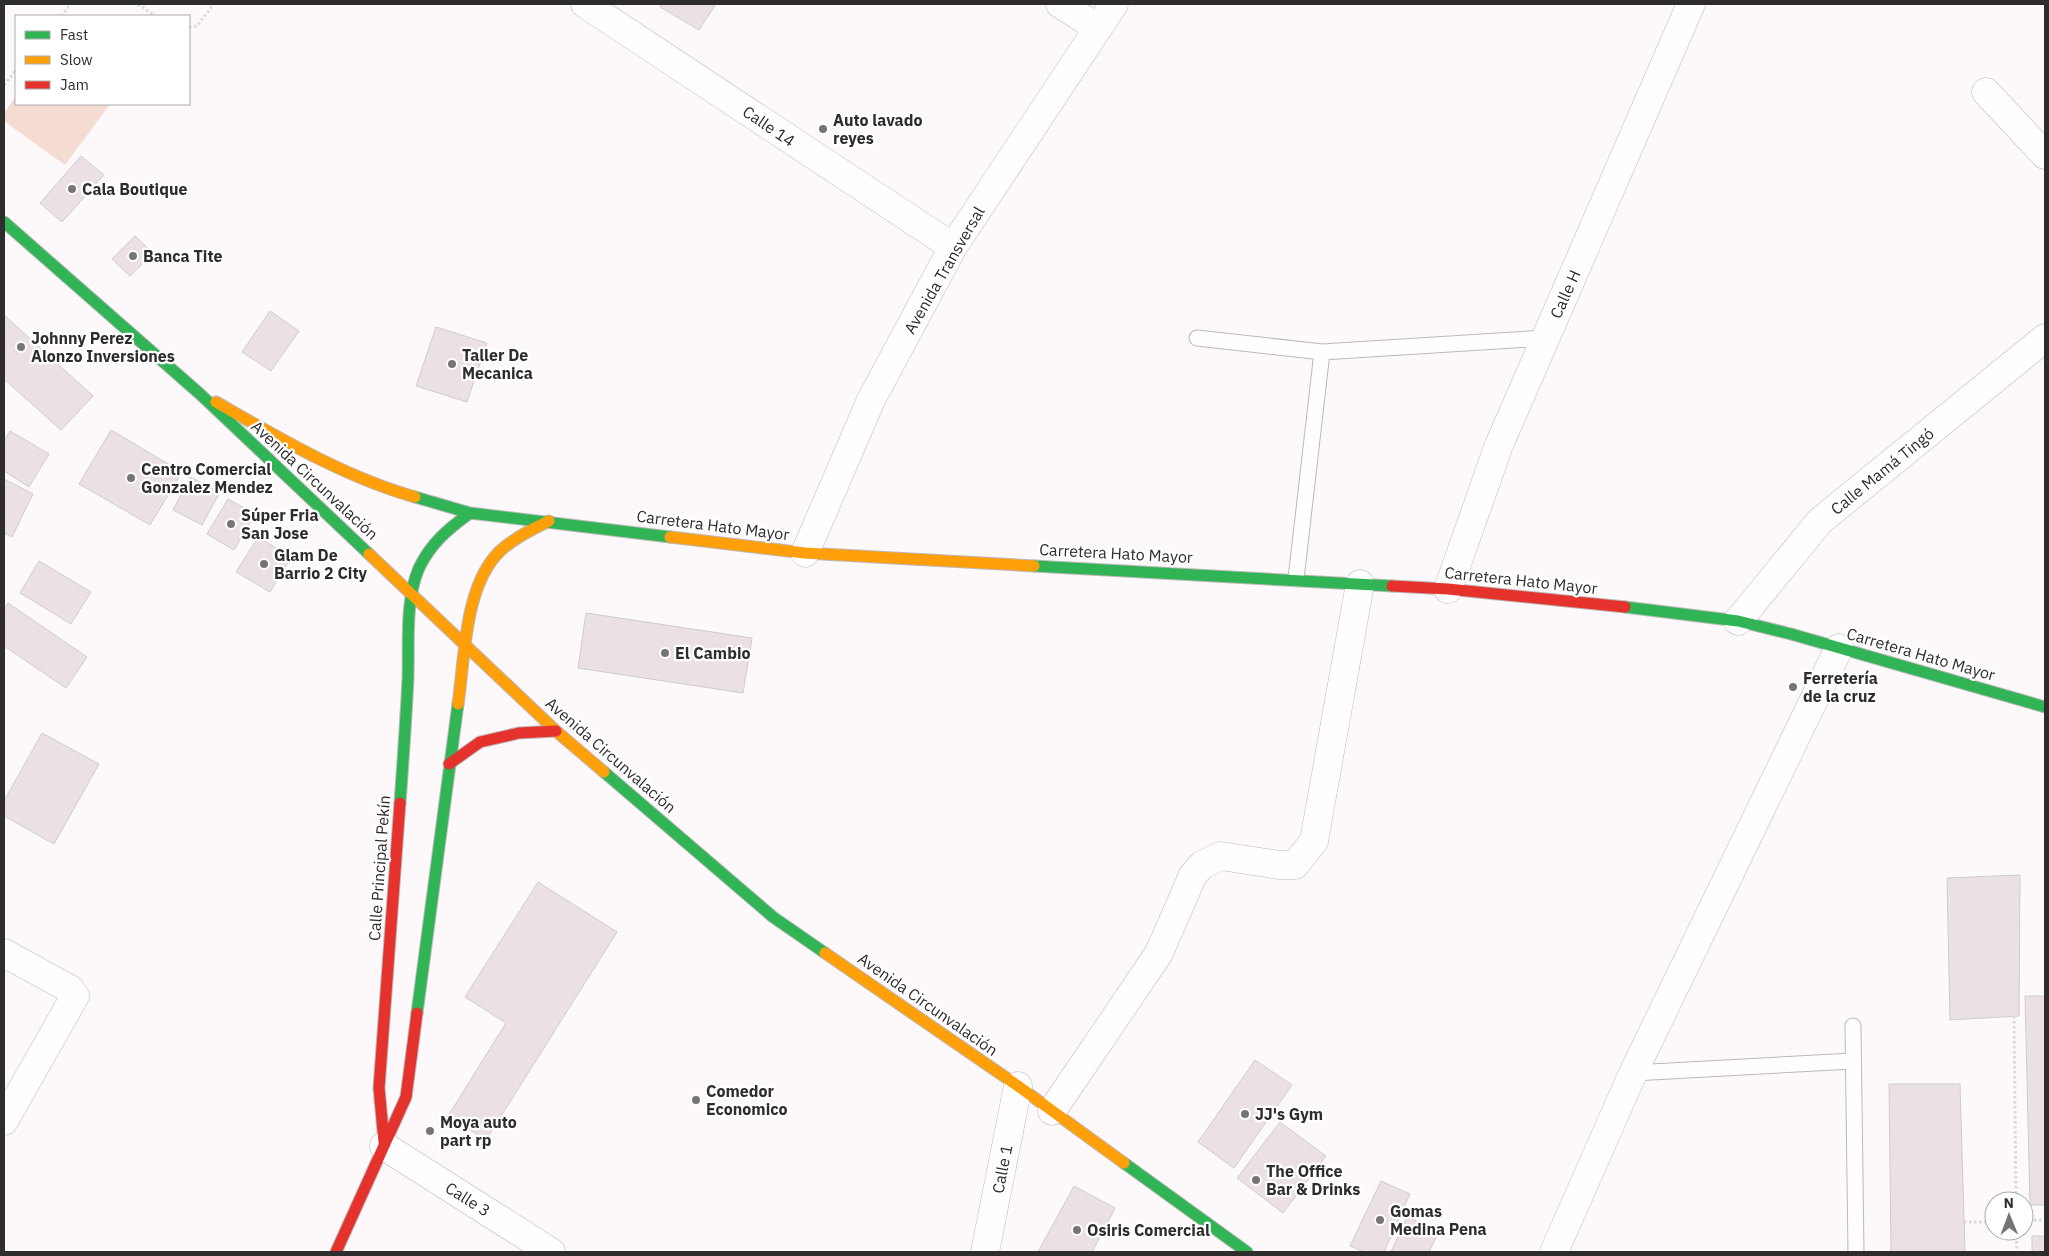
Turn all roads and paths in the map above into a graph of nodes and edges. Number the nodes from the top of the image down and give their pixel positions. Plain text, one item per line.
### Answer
1 (71, 4) edge
2 (138, 4) edge
3 (214, 4) edge
4 (585, 4) edge
5 (1060, 4) edge
6 (1114, 4) edge
7 (1691, 4) edge
8 (62, 15) edge
9 (154, 15) edge
10 (190, 27) edge
11 (1098, 28) junction
12 (15, 71) edge
13 (4, 85) edge
14 (1986, 92) dead end
15 (2045, 155) edge
16 (4, 222) edge
17 (953, 248) junction
18 (1196, 338) dead end
19 (1546, 338) junction
20 (2045, 338) edge
21 (1322, 352) junction
22 (200, 394) junction
23 (470, 513) junction
24 (549, 521) junction
25 (805, 552) junction
26 (1296, 579) junction
27 (1360, 584) junction
28 (1448, 588) junction
29 (411, 592) junction
30 (1738, 622) junction
31 (465, 645) junction
32 (1839, 648) junction
33 (2045, 707) edge
34 (556, 731) junction
35 (449, 764) junction
36 (4, 953) edge
37 (2014, 1016) dead end
38 (1852, 1026) dead end
39 (1853, 1061) junction
40 (1633, 1073) junction
41 (1018, 1086) junction
42 (1052, 1111) junction
43 (4, 1122) edge
44 (384, 1146) junction
45 (2016, 1191) edge
46 (1964, 1222) dead end
47 (1984, 1222) edge
48 (336, 1252) edge
49 (551, 1252) edge
50 (985, 1252) edge
51 (1247, 1252) edge
52 (1554, 1252) edge
53 (1856, 1252) edge

1 - 8 path
2 - 9 path
3 - 10 path
4 - 17 street, Calle 14
5 - 11 street
6 - 11 street, Avenida Transversal
7 - 19 street, Calle H
11 - 17 street, Avenida Transversal
12 - 13 path
14 - 15 street
16 - 22 main road, Avenida Circunvalación
17 - 25 street, Avenida Transversal
18 - 21 lane
19 - 21 lane
19 - 28 street, Calle H
20 - 30 street, Calle Mamá Tingó
21 - 26 lane
22 - 23 main road, Carretera Hato Mayor
22 - 29 main road, Avenida Circunvalación
23 - 24 main road, Carretera Hato Mayor
23 - 29 main road, Calle Principal Pekín
24 - 25 main road, Carretera Hato Mayor
24 - 31 main road, Calle Principal Pekín
25 - 26 main road, Carretera Hato Mayor
26 - 27 main road, Carretera Hato Mayor
27 - 28 main road, Carretera Hato Mayor
27 - 42 street
28 - 30 main road, Carretera Hato Mayor
29 - 31 main road, Avenida Circunvalación
29 - 44 main road, Calle Principal Pekín
30 - 32 main road, Carretera Hato Mayor
31 - 34 main road, Avenida Circunvalación
31 - 35 main road, Calle Principal Pekín
32 - 33 main road, Carretera Hato Mayor
32 - 40 street
34 - 35 main road
34 - 41 main road, Avenida Circunvalación
35 - 44 main road, Calle Principal Pekín
36 - 43 street
37 - 45 path
38 - 39 lane
39 - 40 lane
39 - 53 lane
40 - 52 street
41 - 42 main road, Avenida Circunvalación
41 - 50 street, Calle 1
42 - 51 main road, Avenida Circunvalación
44 - 48 main road, Calle Principal Pekín
44 - 49 street, Calle 3
46 - 47 path

